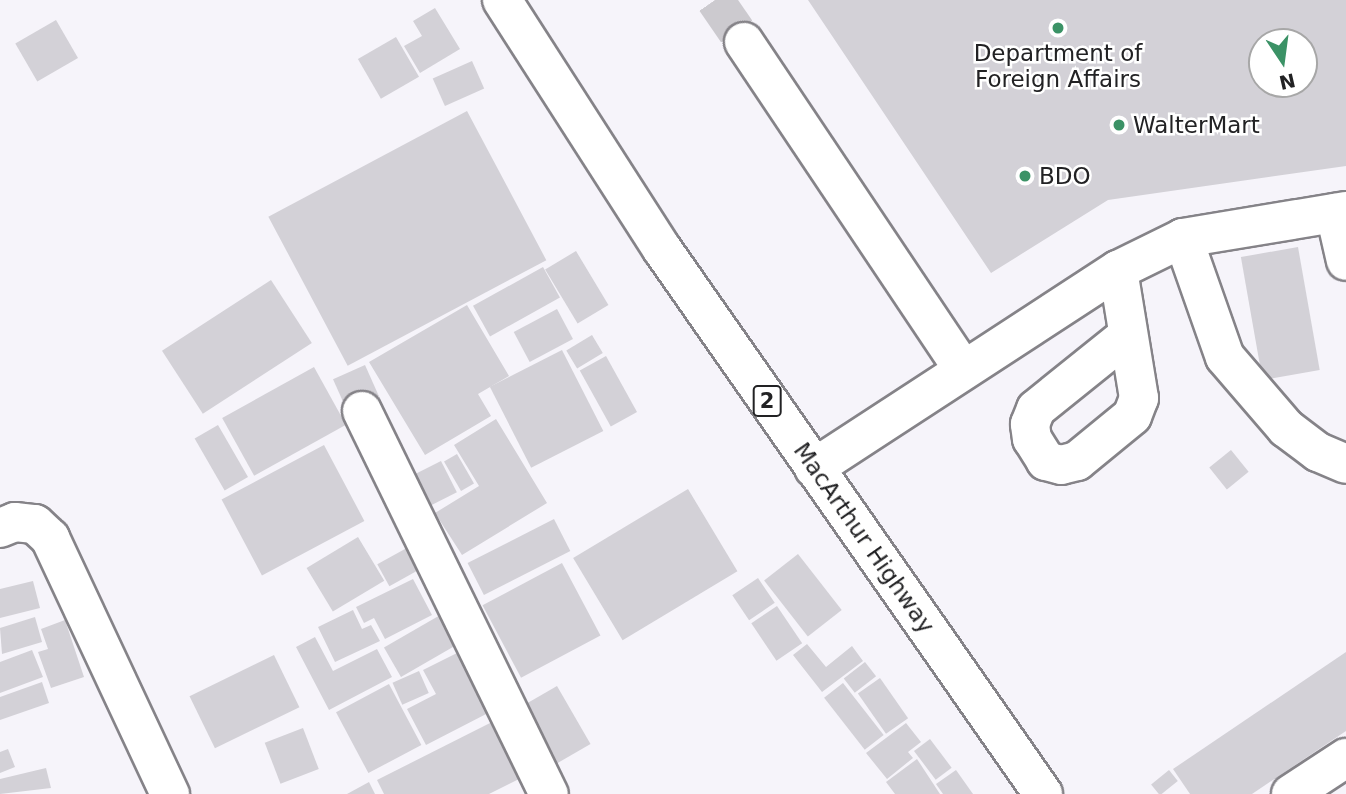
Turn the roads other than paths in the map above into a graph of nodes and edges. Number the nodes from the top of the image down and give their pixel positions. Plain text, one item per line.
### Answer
1 (502, 0) edge
2 (744, 42) tunnel mouth
3 (1340, 212) edge
4 (1183, 238) junction
5 (1346, 261) edge
6 (1118, 270) junction
7 (1129, 335) dead end
8 (962, 368) junction
9 (362, 411) dead end
10 (1346, 464) edge
11 (814, 468) junction
12 (0, 528) edge
13 (1346, 758) edge
14 (170, 794) edge
15 (549, 794) edge
16 (1043, 794) edge
17 (1291, 794) edge

1 - 11 main road, MacArthur Highway / 2
2 - 8 main road
3 - 4 main road
3 - 5 main road
4 - 6 main road
4 - 10 main road
6 - 7 main road
6 - 8 main road
8 - 11 main road
9 - 15 main road
11 - 16 main road, MacArthur Highway / 2
12 - 14 main road
13 - 17 main road

